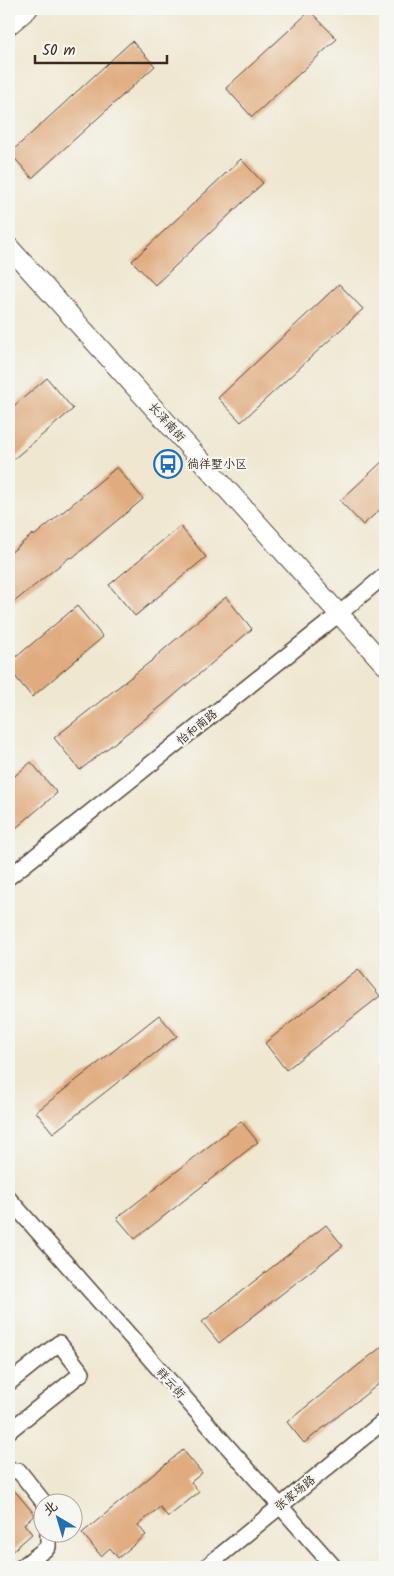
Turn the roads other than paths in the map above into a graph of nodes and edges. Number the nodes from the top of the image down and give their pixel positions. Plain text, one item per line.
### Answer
1 (28, 9) edge
2 (9, 24) edge
3 (9, 247) edge
4 (385, 575) edge
5 (339, 614) junction
6 (385, 665) edge
7 (9, 877) edge
8 (9, 1199) edge
9 (9, 1383) edge
10 (385, 1420) edge
11 (9, 1431) edge
12 (9, 1471) edge
13 (37, 1494) edge
14 (280, 1506) junction
15 (48, 1544) edge
16 (22, 1567) edge
17 (206, 1567) edge
18 (334, 1567) edge

1 - 2 street
3 - 5 street, 长泽南街
4 - 5 street, 怡和南路
5 - 6 street, 长泽南街
5 - 7 street, 怡和南路
8 - 14 street, 祥云街
9 - 11 street
10 - 14 street, 张家场路
12 - 13 street
14 - 17 street, 张家场路
14 - 18 street, 祥云街
15 - 16 street

